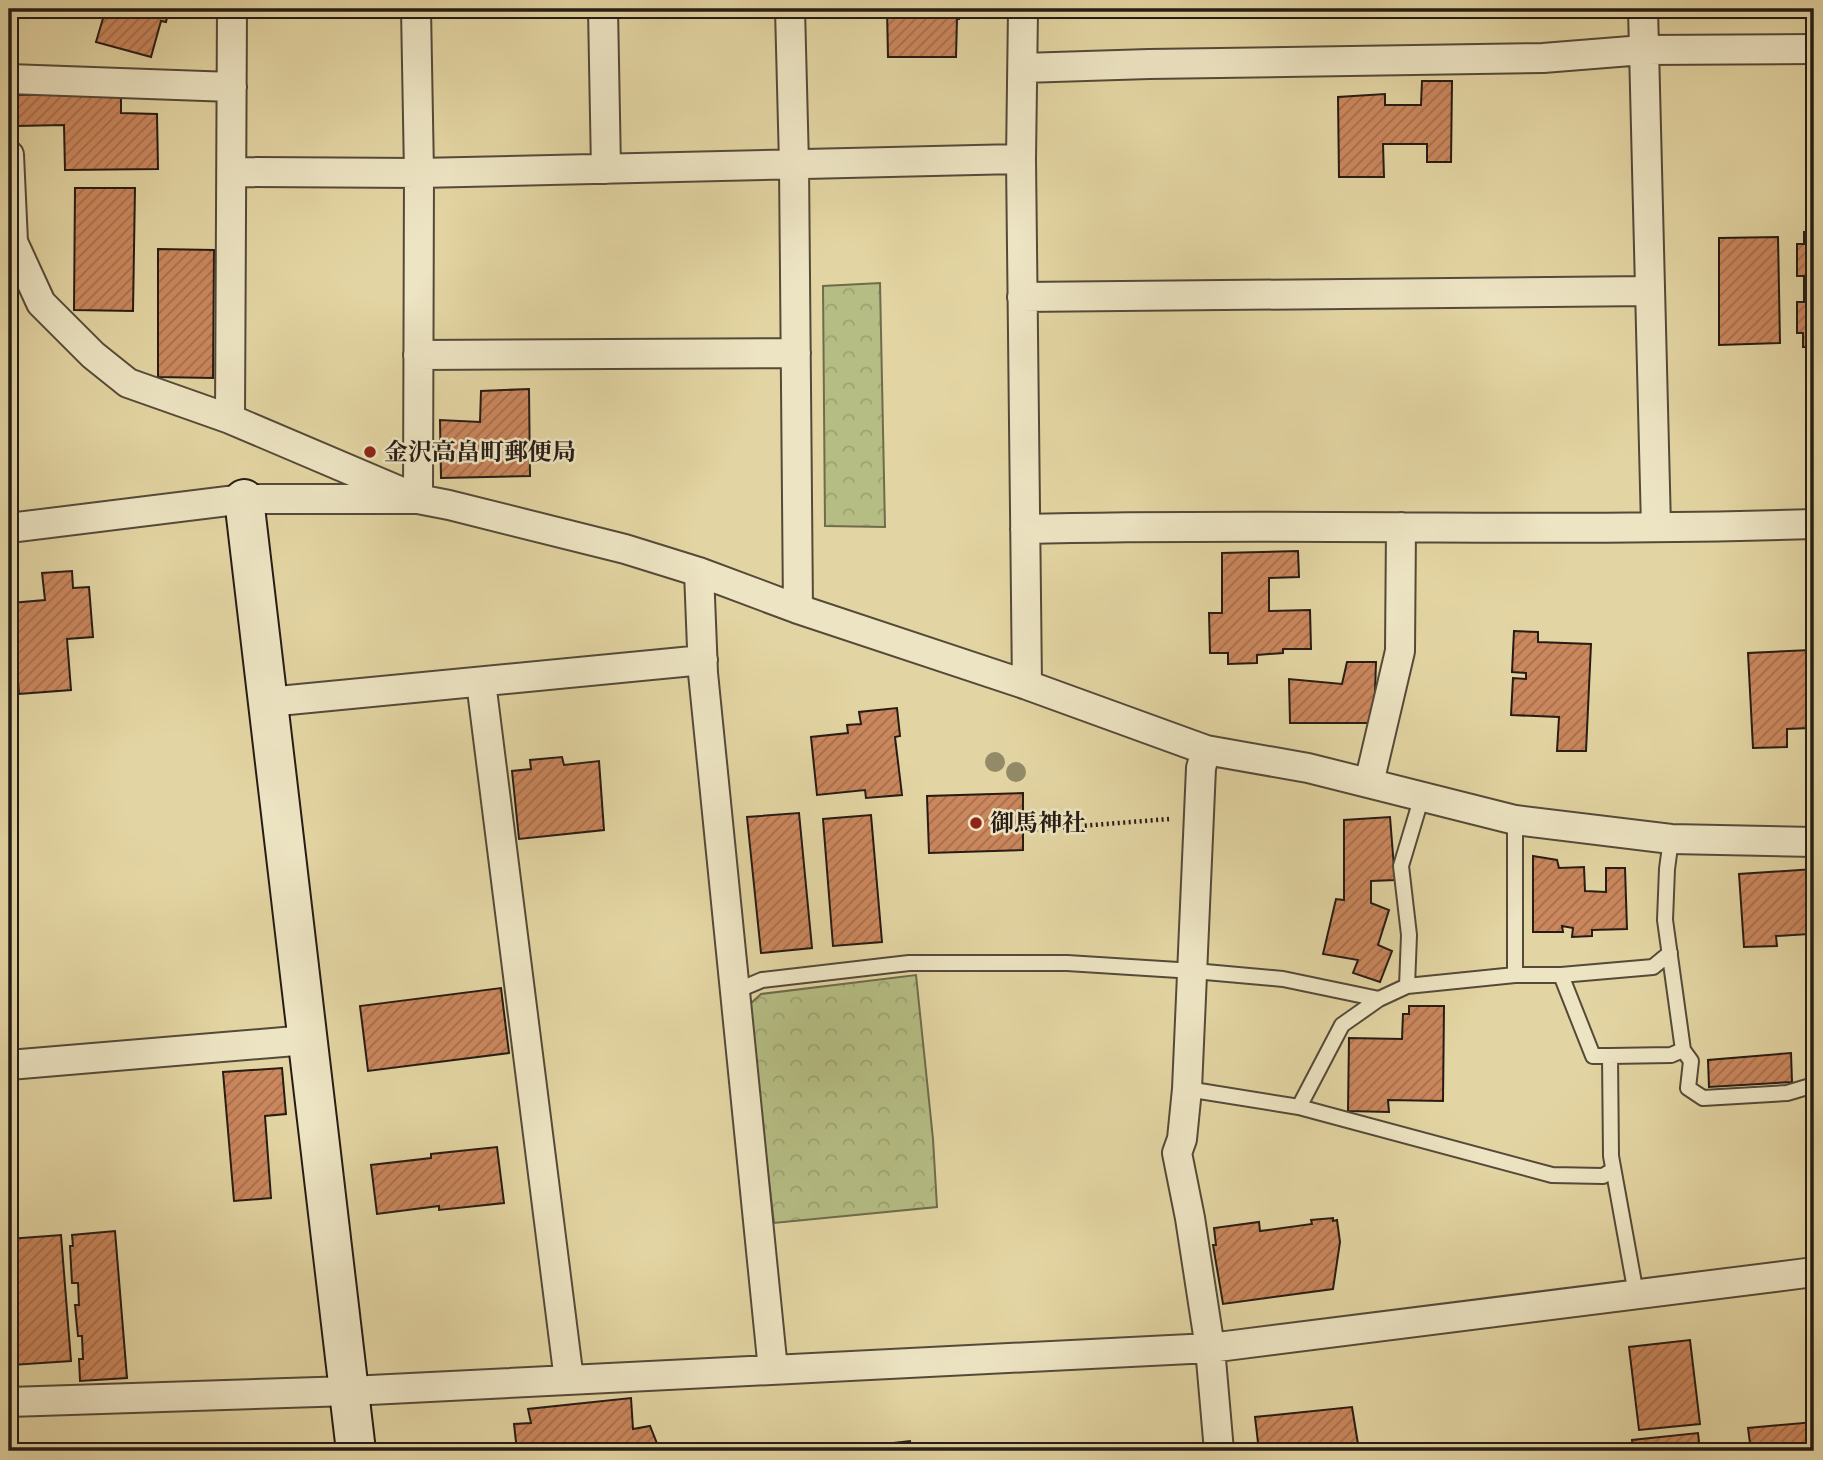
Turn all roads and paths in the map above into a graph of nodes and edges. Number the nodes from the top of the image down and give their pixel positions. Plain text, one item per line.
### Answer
1 (232, 9) edge
2 (416, 9) edge
3 (603, 9) edge
4 (790, 9) edge
5 (1023, 9) edge
6 (1643, 9) edge
7 (1814, 49) edge
8 (1643, 50) junction
9 (1023, 68) junction
10 (9, 79) edge
11 (232, 86) junction
12 (9, 155) edge
13 (1021, 159) junction
14 (794, 164) junction
15 (606, 169) junction
16 (232, 172) junction
17 (419, 173) junction
18 (11, 242) edge
19 (1650, 291) junction
20 (1023, 297) junction
21 (796, 353) junction
22 (418, 355) junction
23 (230, 419) junction
24 (244, 499) junction
25 (418, 499) junction
26 (1814, 524) edge
27 (1401, 527) junction
28 (1656, 527) junction
29 (9, 528) edge
30 (1025, 528) junction
31 (699, 572) junction
32 (798, 609) junction
33 (703, 660) junction
34 (481, 682) junction
35 (1027, 685) junction
36 (268, 702) junction
37 (1206, 750) junction
38 (1368, 783) junction
39 (1422, 796) junction
40 (1199, 817) junction
41 (1515, 820) junction
42 (1030, 830) dead end
43 (1671, 839) junction
44 (1814, 842) edge
45 (1670, 953) junction
46 (1194, 971) junction
47 (1515, 975) junction
48 (1560, 975) junction
49 (1407, 986) junction
50 (736, 990) junction
51 (1379, 999) junction
52 (307, 1040) junction
53 (1683, 1049) junction
54 (1610, 1056) junction
55 (9, 1065) edge
56 (1814, 1085) edge
57 (1187, 1089) junction
58 (1299, 1107) junction
59 (1613, 1170) junction
60 (1814, 1272) edge
61 (1636, 1294) junction
62 (1210, 1348) junction
63 (773, 1370) junction
64 (569, 1380) junction
65 (350, 1391) junction
66 (9, 1402) edge
67 (356, 1451) edge
68 (1219, 1451) edge

1 - 11 street
2 - 17 street
3 - 15 street
4 - 14 street
5 - 9 street
6 - 8 street
7 - 8 street
8 - 9 street
8 - 19 street
9 - 13 street
10 - 11 street
11 - 16 street
12 - 18 street
13 - 14 street
13 - 20 street
14 - 15 street
14 - 21 street
15 - 17 street
16 - 17 street
16 - 23 street
17 - 22 street
18 - 23 street
19 - 20 street
19 - 28 street
20 - 30 street
21 - 22 street
21 - 32 street
22 - 25 street
23 - 25 street
24 - 25 street
24 - 29 street
24 - 36 street
25 - 31 street
26 - 28 street
27 - 28 street
27 - 30 street
27 - 38 street
30 - 35 street
31 - 32 street
31 - 33 street
32 - 35 street
33 - 34 street
33 - 50 street
34 - 36 street
34 - 64 street
35 - 37 street
36 - 52 street
37 - 38 street
37 - 40 street
38 - 39 street
39 - 41 street
39 - 49 lane
40 - 42 path
40 - 46 street
41 - 43 street
41 - 47 lane
43 - 44 street
43 - 45 lane
45 - 48 lane
45 - 53 lane
46 - 50 lane
46 - 51 lane
46 - 57 street
47 - 48 lane
47 - 49 lane
48 - 54 lane
49 - 51 lane
50 - 63 street
51 - 58 lane
52 - 55 street
52 - 65 street
53 - 54 lane
53 - 56 lane
54 - 59 lane
57 - 58 lane
57 - 62 street
58 - 59 lane
59 - 61 lane
60 - 61 street
61 - 62 street
62 - 63 street
62 - 68 street
63 - 64 street
64 - 65 street
65 - 66 street
65 - 67 street

